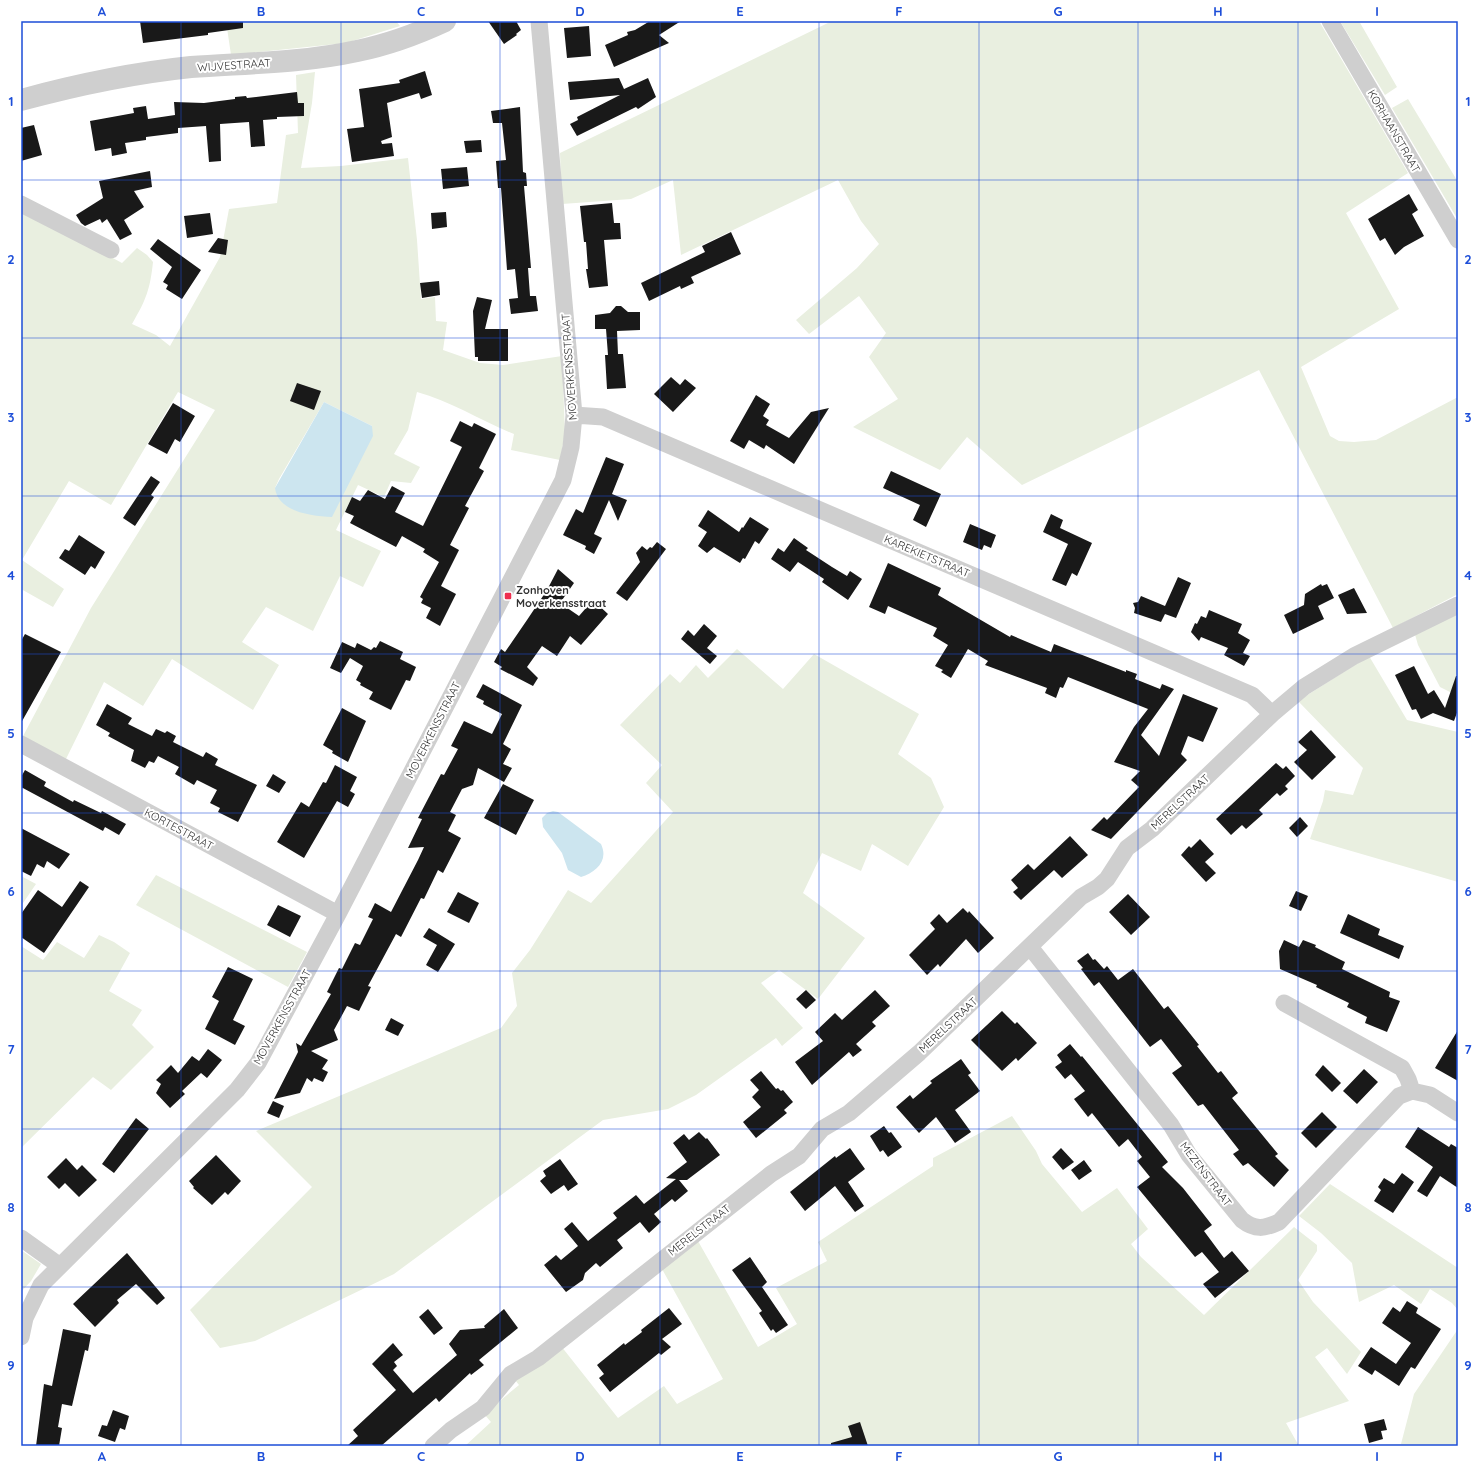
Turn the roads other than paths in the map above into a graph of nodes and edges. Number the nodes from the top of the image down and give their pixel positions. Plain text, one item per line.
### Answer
1 (445, 21) edge
2 (539, 21) edge
3 (1330, 21) edge
4 (21, 100) edge
5 (21, 204) edge
6 (1458, 240) edge
7 (111, 250) dead end
8 (574, 414) junction
9 (1458, 605) edge
10 (1272, 714) junction
11 (21, 744) edge
12 (338, 914) junction
13 (1030, 948) junction
14 (1284, 1002) dead end
15 (1412, 1091) junction
16 (1458, 1113) edge
17 (21, 1238) edge
18 (60, 1266) junction
19 (21, 1337) edge
20 (433, 1446) edge

1 - 4 street, WIJVESTRAAT
2 - 8 street, MOVERKENSSTRAAT
3 - 6 street, KORHAANSTRAAT
5 - 7 street
8 - 10 street, KAREKIETSTRAAT
8 - 12 street, MOVERKENSSTRAAT
9 - 10 street, MERELSTRAAT
10 - 13 street, MERELSTRAAT
11 - 12 street, KORTESTRAAT
12 - 18 street, MOVERKENSSTRAAT
13 - 15 street, MEZENSTRAAT
13 - 20 street, MERELSTRAAT
14 - 15 street
15 - 16 street
17 - 18 street
18 - 19 street, MOVERKENSSTRAAT

